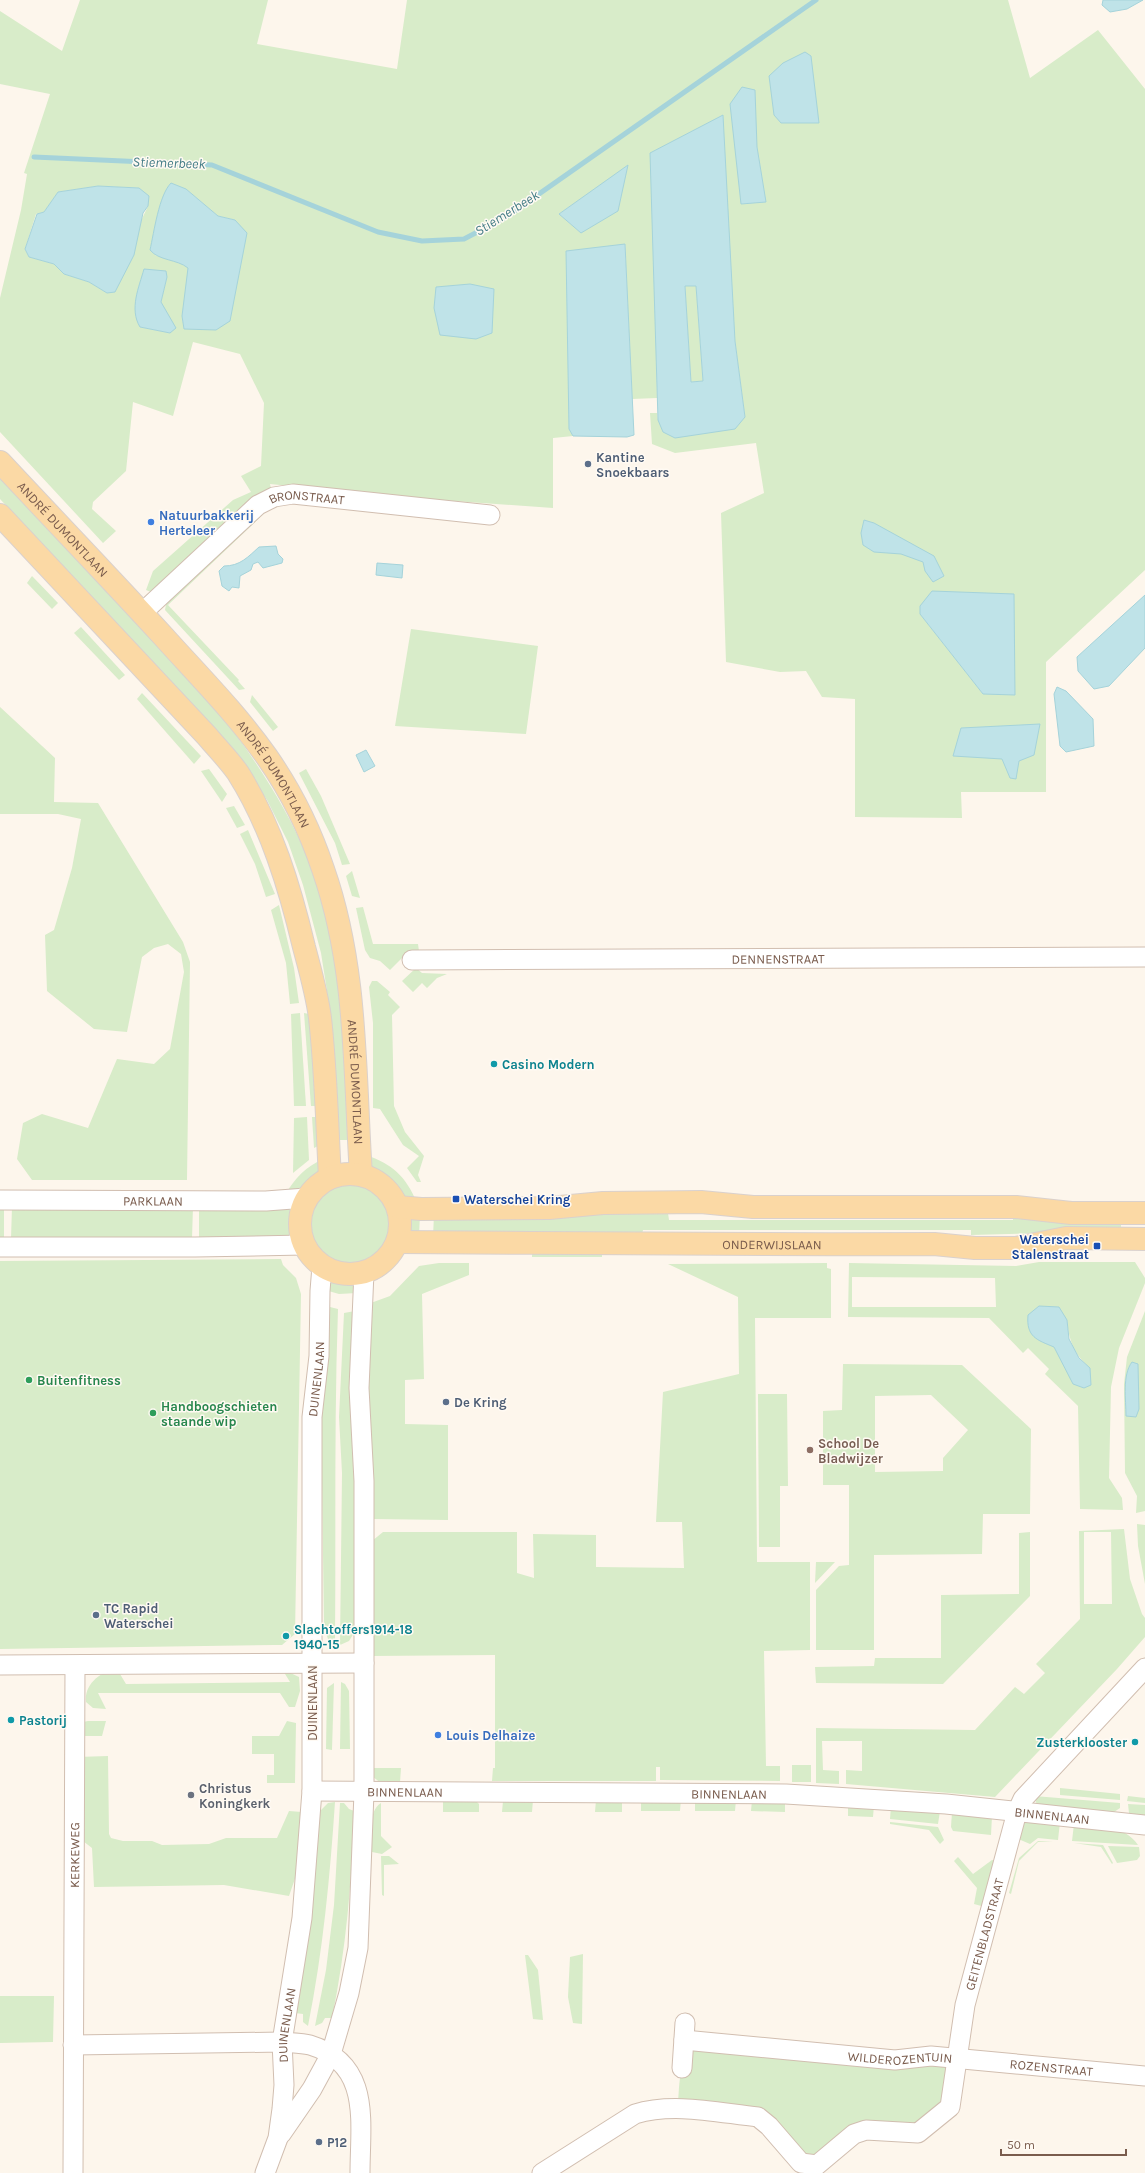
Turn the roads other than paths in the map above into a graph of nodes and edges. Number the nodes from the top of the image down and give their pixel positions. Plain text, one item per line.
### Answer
1 (0, 462) edge
2 (490, 515) dead end
3 (0, 516) edge
4 (142, 613) junction
5 (1145, 957) edge
6 (412, 960) dead end
7 (361, 1175) junction
8 (330, 1178) junction
9 (306, 1198) junction
10 (0, 1200) edge
11 (398, 1207) junction
12 (1145, 1213) edge
13 (1145, 1239) edge
14 (397, 1242) junction
15 (304, 1245) junction
16 (0, 1246) edge
17 (322, 1266) junction
18 (364, 1272) junction
19 (364, 1663) junction
20 (312, 1664) junction
21 (0, 1665) edge
22 (74, 1666) junction
23 (1145, 1668) edge
24 (312, 1791) junction
25 (364, 1792) junction
26 (1017, 1812) junction
27 (1145, 1825) edge
28 (282, 2042) junction
29 (73, 2045) junction
30 (331, 2054) junction
31 (958, 2058) junction
32 (682, 2068) dead end
33 (1145, 2076) edge
34 (278, 2138) junction
35 (808, 2169) edge
36 (73, 2173) edge
37 (265, 2173) edge
38 (360, 2173) edge
39 (542, 2173) edge

1 - 4 main road, ANDRÉ DUMONTLAAN
2 - 4 street, BRONSTRAAT
3 - 8 main road
4 - 7 main road, ANDRÉ DUMONTLAAN
5 - 6 street, DENNENSTRAAT
7 - 8 main road
7 - 11 main road
8 - 9 main road
9 - 10 street, PARKLAAN
9 - 15 main road
11 - 12 main road
11 - 14 main road
13 - 14 main road, ONDERWIJSLAAN
14 - 18 main road
15 - 16 street
15 - 17 main road
17 - 18 main road
17 - 20 street, DUINENLAAN
18 - 19 street, DUINENLAAN
19 - 20 street
19 - 25 street, DUINENLAAN
20 - 22 street
20 - 24 street, DUINENLAAN
21 - 22 street
22 - 29 street, KERKEWEG
23 - 26 street, GEITENBLADSTRAAT
24 - 25 street, BINNENLAAN
24 - 28 street, DUINENLAAN
25 - 26 street, BINNENLAAN
25 - 30 street, DUINENLAAN
26 - 27 street, BINNENLAAN
26 - 31 street, GEITENBLADSTRAAT
28 - 29 street
28 - 30 street
28 - 34 street, DUINENLAAN
29 - 36 street, KERKEWEG
30 - 34 street, DUINENLAAN
30 - 38 street
31 - 32 street, WILDEROZENTUIN
31 - 33 street, ROZENSTRAAT
31 - 35 street, WILDEROZENTUIN
34 - 37 street, DUINENLAAN
35 - 39 street, WILDEROZENTUIN

